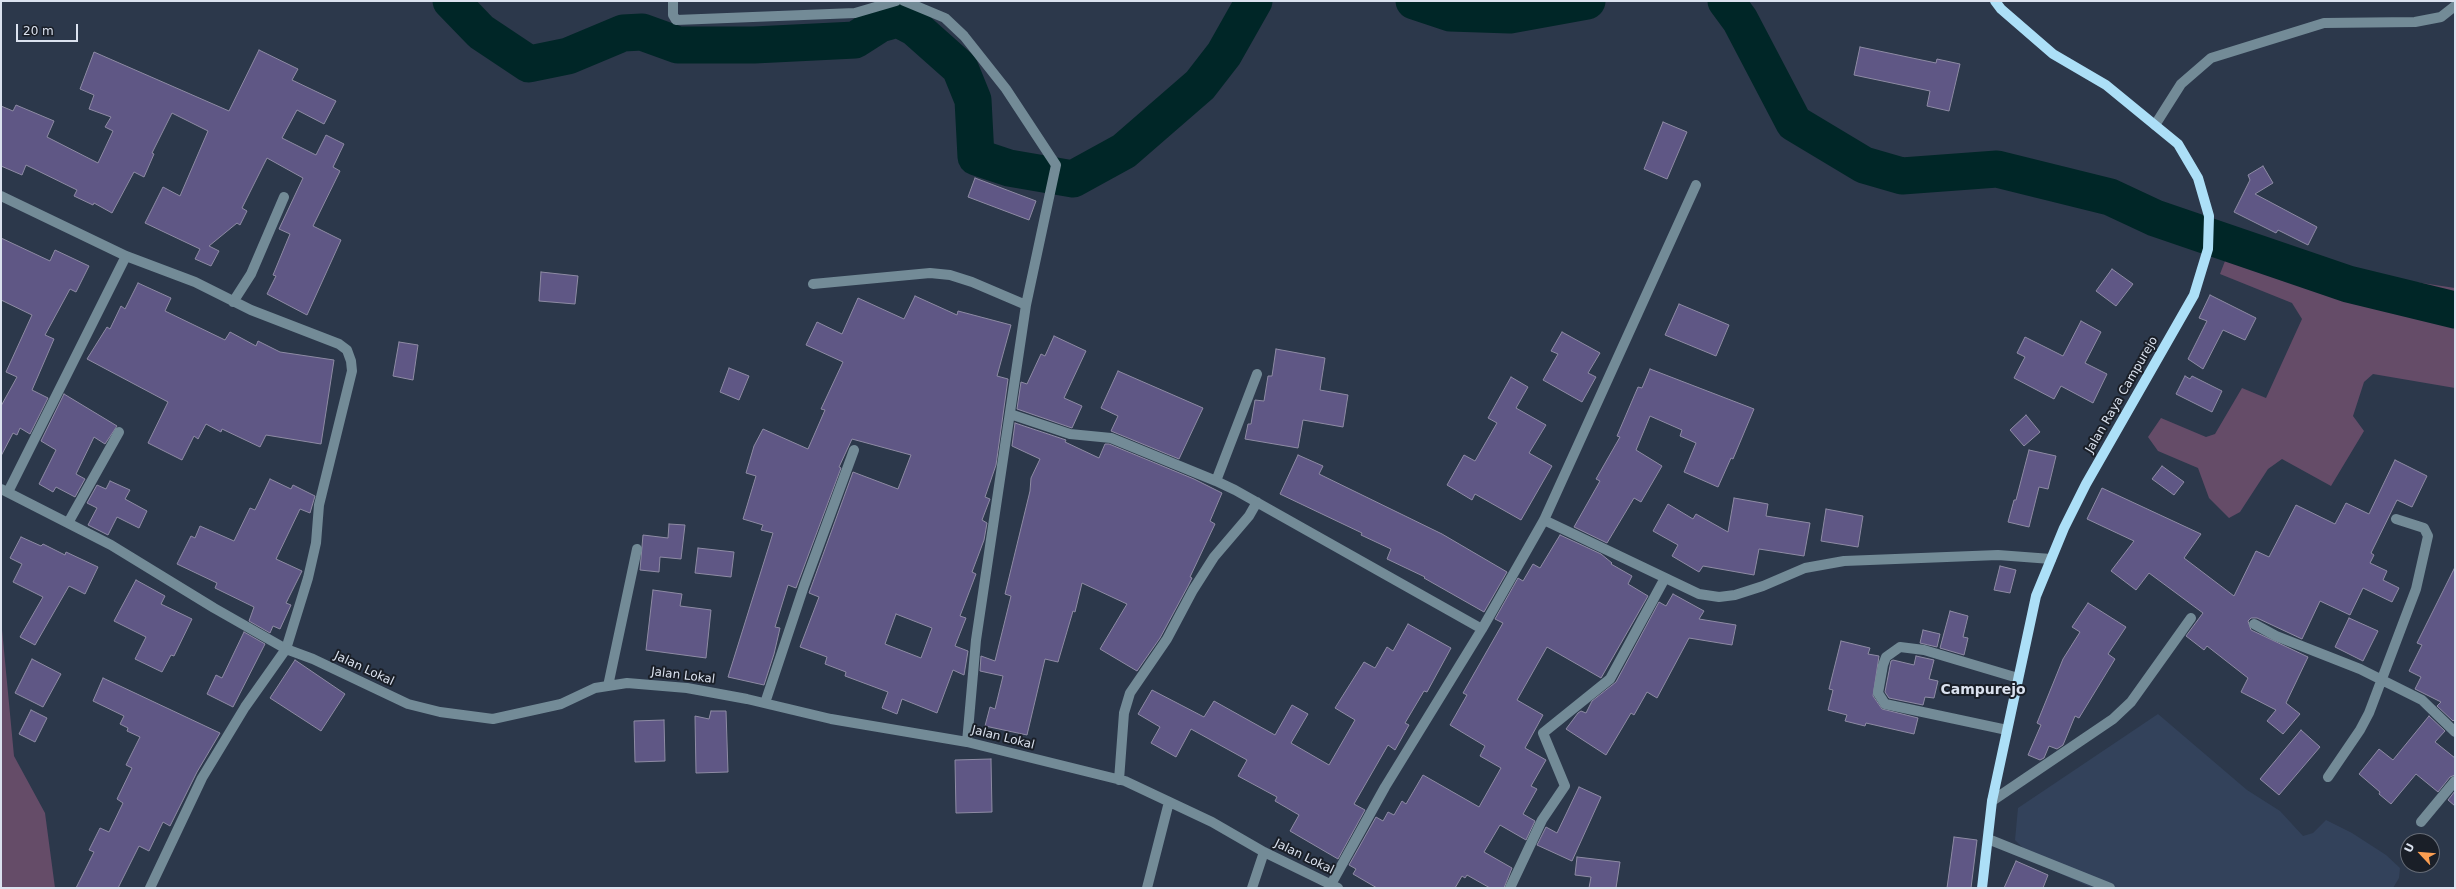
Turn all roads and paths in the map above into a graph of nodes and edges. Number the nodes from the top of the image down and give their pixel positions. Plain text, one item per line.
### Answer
1 (673, 1) edge
2 (896, 1) edge
3 (904, 1) edge
4 (1995, 1) edge
5 (2455, 6) edge
6 (2155, 125) junction
7 (1696, 185) dead end
8 (1, 196) edge
9 (284, 197) dead end
10 (126, 256) junction
11 (813, 284) dead end
12 (233, 302) junction
13 (1026, 304) junction
14 (1257, 374) dead end
15 (1010, 414) junction
16 (119, 432) dead end
17 (854, 450) dead end
18 (1216, 481) junction
19 (5, 491) edge
20 (1256, 502) junction
21 (2396, 519) dead end
22 (1544, 520) junction
23 (68, 523) junction
24 (637, 550) dead end
25 (2051, 560) junction
26 (1664, 578) junction
27 (2191, 618) dead end
28 (2254, 624) dead end
29 (1482, 629) junction
30 (286, 649) junction
31 (2018, 678) junction
32 (2380, 679) junction
33 (608, 686) junction
34 (765, 703) junction
35 (2007, 730) junction
36 (2455, 732) edge
37 (967, 742) junction
38 (2328, 777) dead end
39 (1119, 780) junction
40 (2455, 781) edge
41 (1992, 801) junction
42 (1169, 802) junction
43 (2421, 822) dead end
44 (1988, 839) junction
45 (1264, 852) junction
46 (1332, 887) edge
47 (150, 888) edge
48 (1147, 888) edge
49 (1252, 888) edge
50 (1510, 888) edge
51 (1982, 888) edge
52 (2110, 888) edge

1 - 2 street
3 - 13 street
4 - 6 main road, Jalan Raya Campurejo
5 - 6 street
6 - 25 main road, Jalan Raya Campurejo
7 - 22 street
8 - 10 street
9 - 12 street
10 - 12 street
10 - 19 street
11 - 13 street
12 - 30 street
13 - 15 street
14 - 18 street
15 - 18 street
15 - 37 street
16 - 23 street
17 - 34 street
18 - 20 street
19 - 23 street, Jalan Lokal
20 - 29 street
20 - 39 street
21 - 32 street
22 - 26 street
22 - 29 street
23 - 30 street, Jalan Lokal
24 - 33 street
25 - 26 street
25 - 31 main road, Jalan Raya Campurejo
26 - 50 street
27 - 41 street
28 - 32 street
29 - 46 street
30 - 33 street, Jalan Lokal
30 - 47 street
31 - 35 main road, Jalan Raya Campurejo
31 - 35 street
32 - 36 street
32 - 38 street
33 - 34 street, Jalan Lokal
34 - 37 street, Jalan Lokal
35 - 41 main road, Jalan Raya Campurejo
37 - 39 street, Jalan Lokal
39 - 42 street, Jalan Lokal
40 - 43 street
41 - 44 main road, Jalan Raya Campurejo
42 - 45 street, Jalan Lokal
42 - 48 street
44 - 51 main road, Jalan Raya Campurejo
44 - 52 street
45 - 46 street, Jalan Lokal
45 - 49 street

